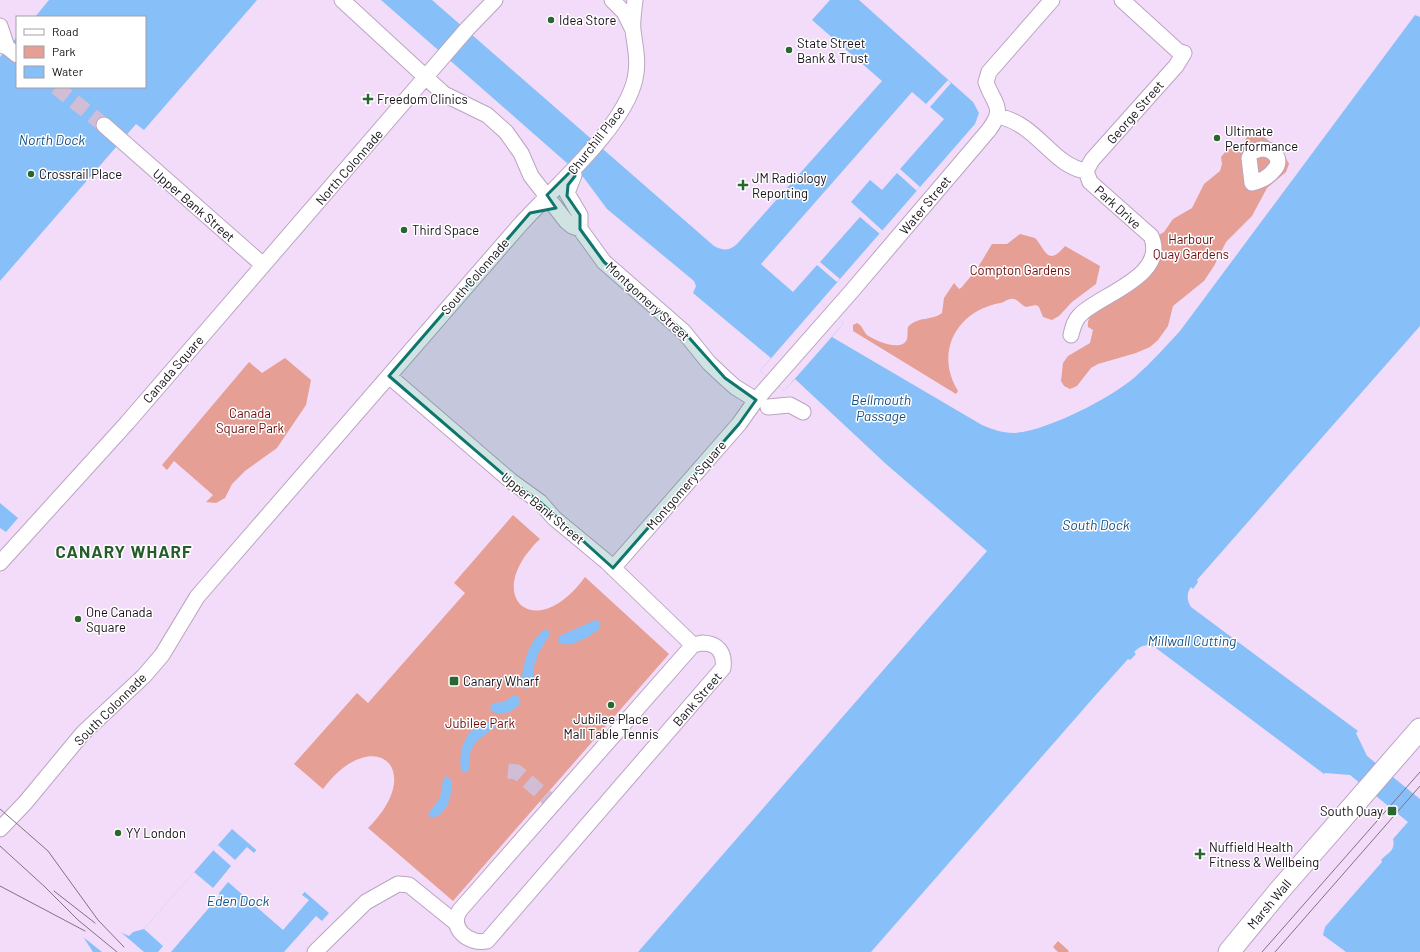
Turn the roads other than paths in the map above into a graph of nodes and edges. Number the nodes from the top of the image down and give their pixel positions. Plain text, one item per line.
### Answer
1 (342, 0) edge
2 (495, 0) edge
3 (612, 0) edge
4 (635, 0) edge
5 (1052, 0) edge
6 (1122, 0) edge
7 (633, 29) junction
8 (430, 72) junction
9 (997, 116) junction
10 (104, 126) tunnel mouth
11 (1086, 171) junction
12 (568, 178) junction
13 (547, 195) junction
14 (560, 212) junction
15 (530, 213) junction
16 (580, 229) junction
17 (263, 265) junction
18 (1071, 335) dead end
19 (389, 376) junction
20 (762, 403) junction
21 (803, 412) dead end
22 (0, 562) edge
23 (613, 568) junction
24 (693, 645) junction
25 (1420, 728) edge
26 (0, 829) edge
27 (456, 924) junction
28 (315, 952) edge
29 (1229, 952) edge

1 - 8 street, Montgomery Street
2 - 8 street
3 - 7 street, Churchill Place
4 - 7 street, Churchill Place
5 - 9 street
6 - 11 street, George Street
7 - 12 street, Churchill Place
8 - 13 street, Montgomery Street
8 - 17 street, North Colonnade
9 - 11 street, Park Drive
9 - 20 street, Water Street
10 - 17 street, Upper Bank Street
11 - 18 street, Park Drive
12 - 13 street, South Colonnade
12 - 16 street, Montgomery Street
13 - 14 street, Montgomery Street
13 - 15 street, South Colonnade
14 - 15 street
14 - 16 street, Montgomery Street
15 - 19 street, South Colonnade
16 - 20 street, Montgomery Street
17 - 22 street, Canada Square
19 - 23 street, Upper Bank Street
19 - 26 street, South Colonnade
20 - 21 street
20 - 23 street, Montgomery Square
23 - 24 street, Upper Bank Street
24 - 27 street
24 - 27 street, Bank Street
25 - 29 street, Marsh Wall
27 - 28 street, Bank Street

